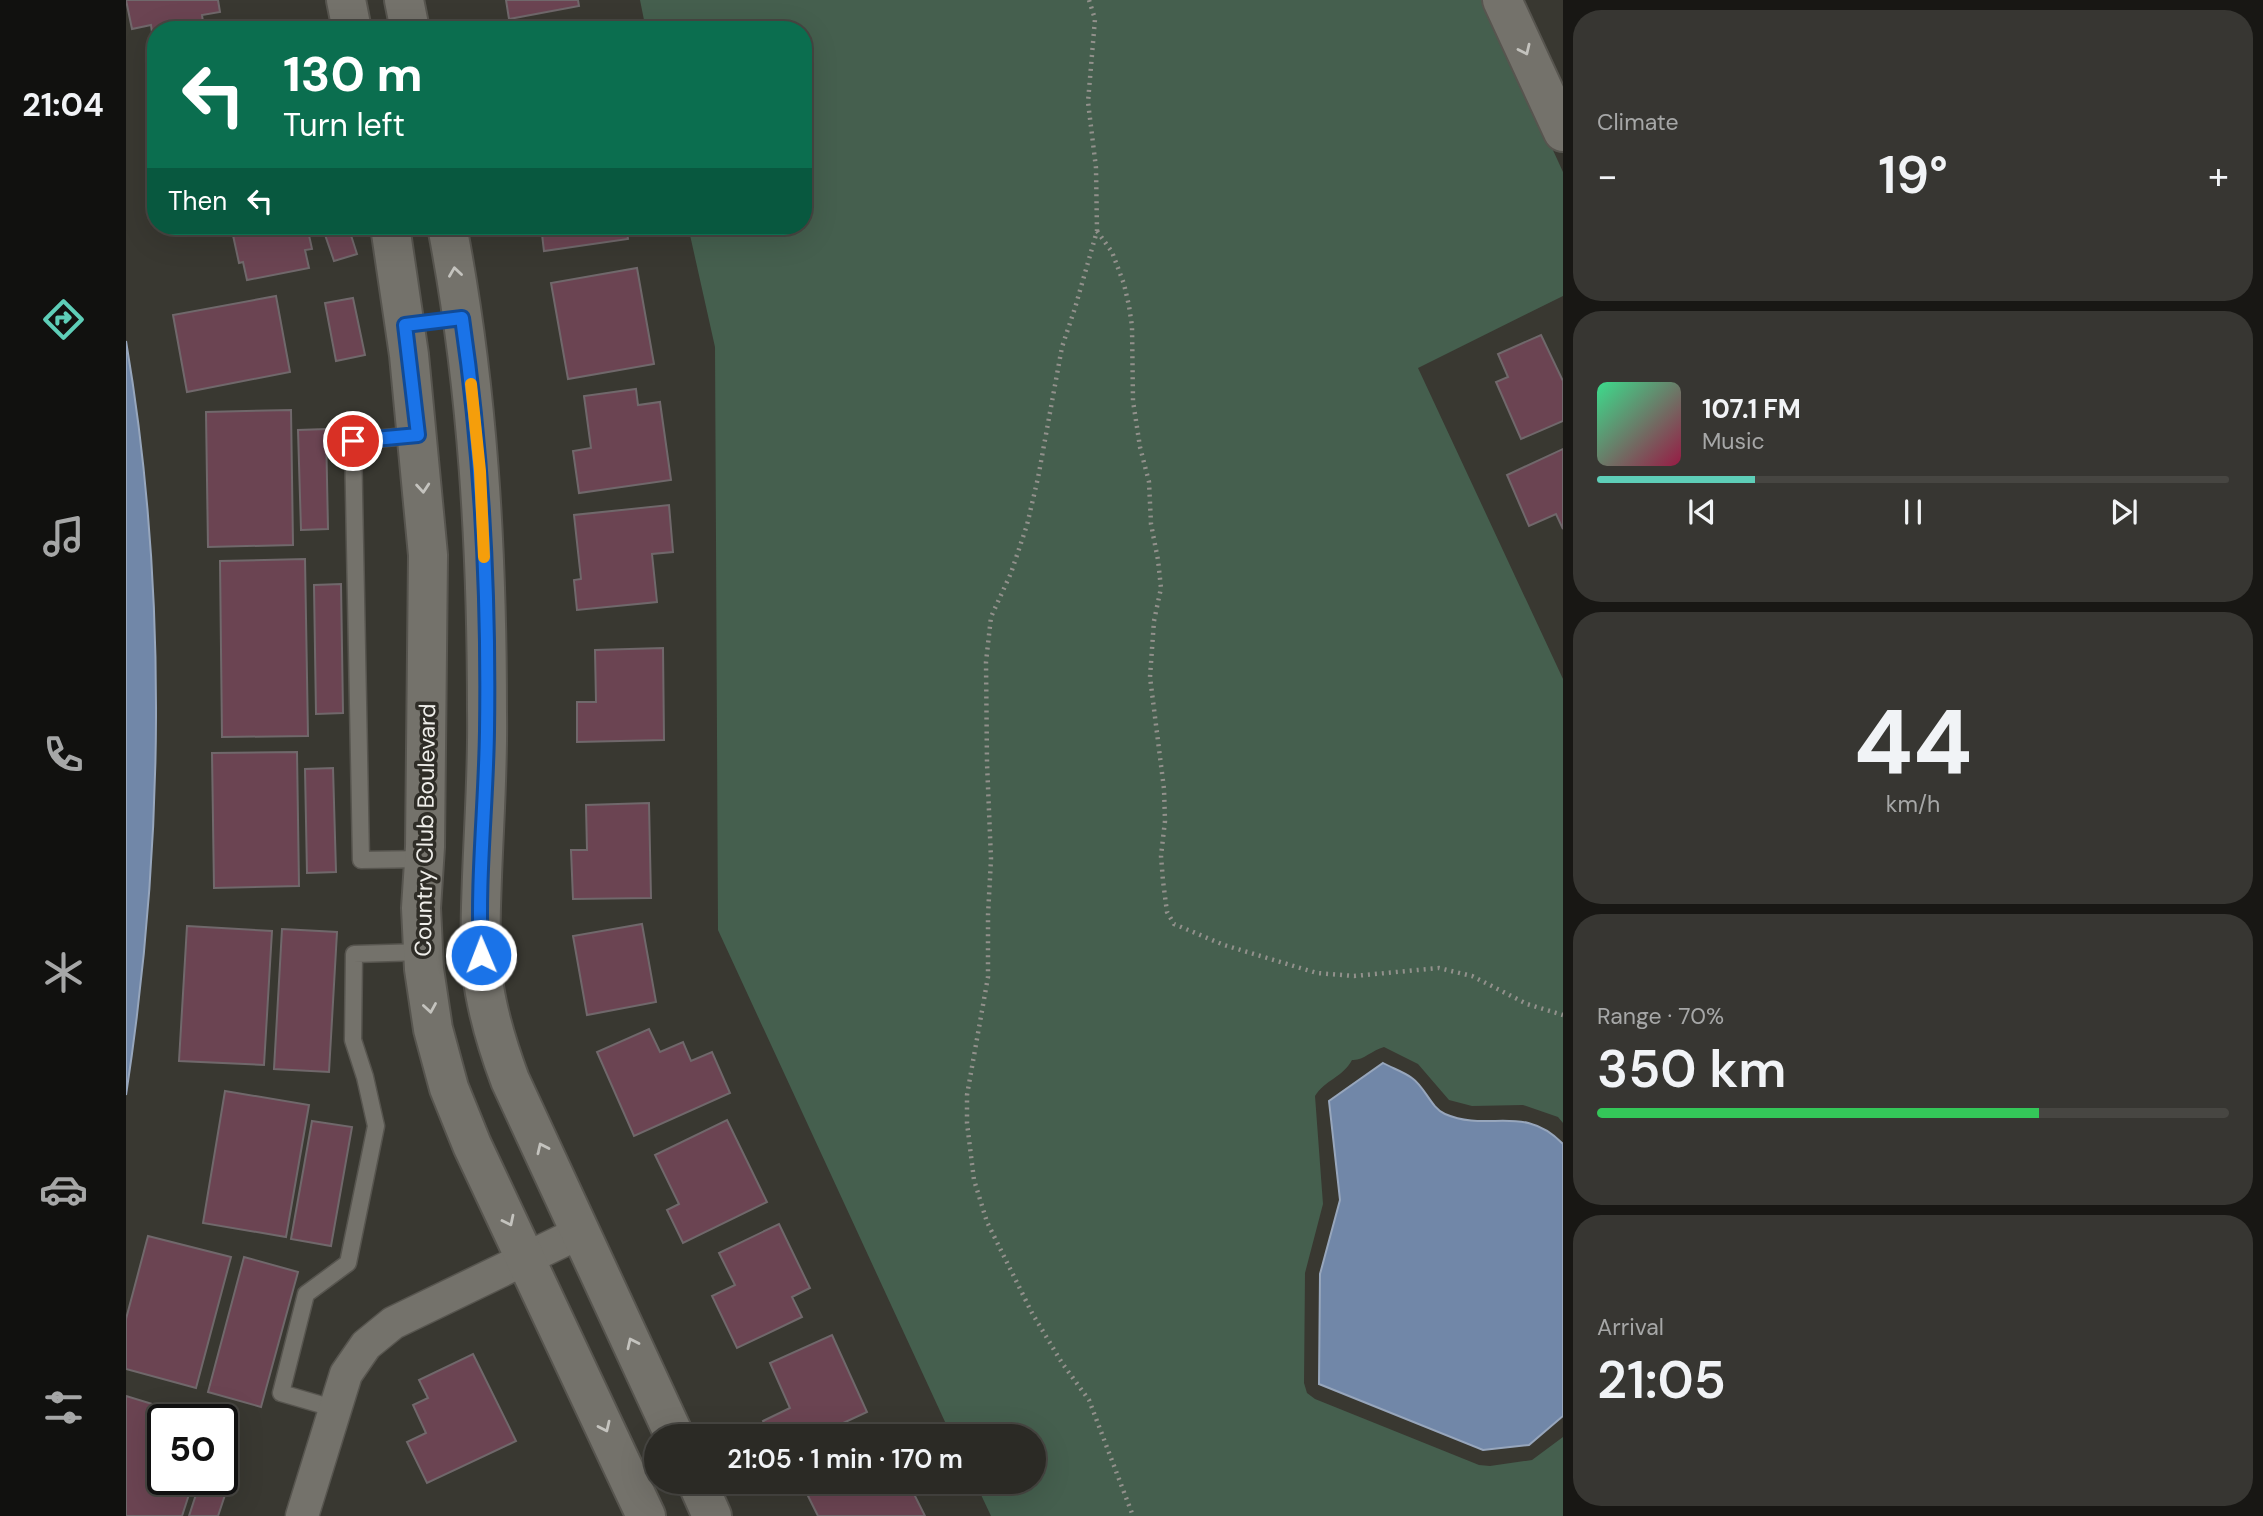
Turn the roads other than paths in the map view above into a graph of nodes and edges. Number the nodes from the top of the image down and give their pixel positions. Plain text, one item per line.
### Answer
1 (346, 0) edge
2 (404, 0) edge
3 (1502, 0) edge
4 (350, 21) edge
5 (408, 21) edge
6 (1558, 108) edge
7 (391, 235) edge
8 (448, 235) edge
9 (462, 318) junction
10 (405, 325) junction
11 (418, 435) junction
12 (425, 859) junction
13 (423, 952) junction
14 (581, 1232) junction
15 (527, 1258) junction
16 (336, 1409) junction
17 (670, 1424) edge
18 (702, 1494) edge
19 (302, 1516) edge
20 (646, 1516) edge
21 (712, 1516) edge

1 - 4 main road
2 - 5 main road
3 -> 6 main road
7 - 10 main road, Country Club Boulevard
9 -> 8 main road
9 - 10 main road
14 -> 9 main road
10 - 11 main road, Country Club Boulevard
11 -> 12 main road, Country Club Boulevard
11 - 12 lane
12 - 13 main road, Country Club Boulevard
13 -> 15 main road, Country Club Boulevard
13 - 16 lane
14 - 15 street
17 -> 14 main road
15 - 16 street
15 -> 20 main road, Country Club Boulevard
16 - 19 street
18 - 21 main road

